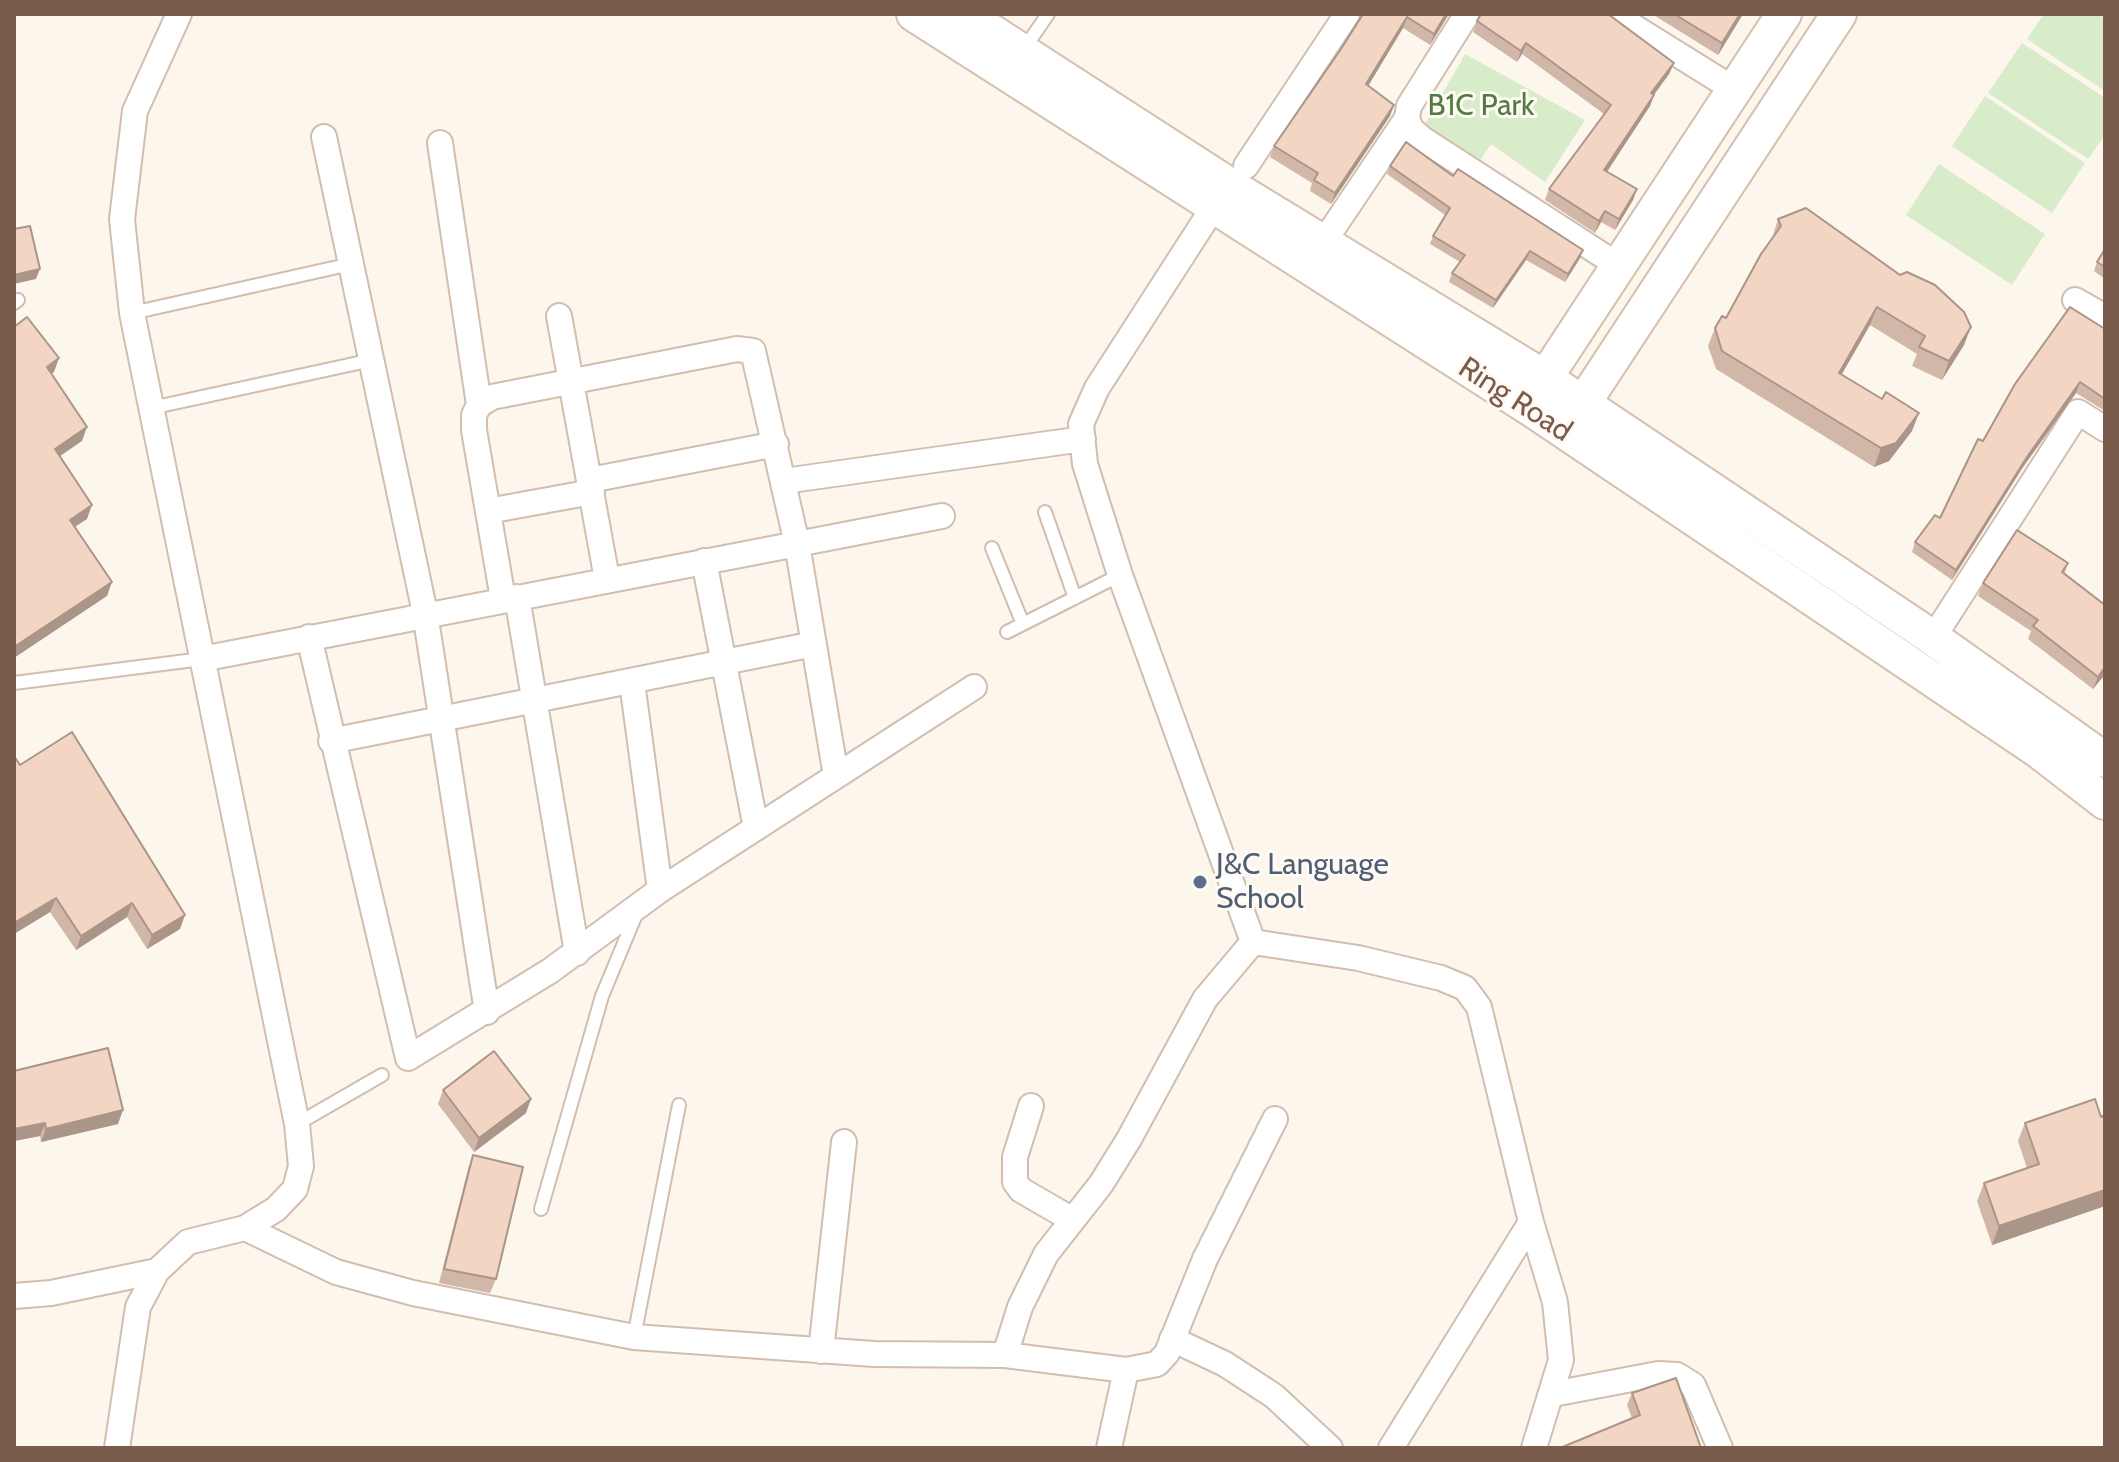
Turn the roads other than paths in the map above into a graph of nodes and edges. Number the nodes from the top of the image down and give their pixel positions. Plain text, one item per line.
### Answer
1 (179, 14) edge
2 (914, 14) edge
3 (964, 14) edge
4 (1048, 14) edge
5 (1347, 14) edge
6 (1467, 14) edge
7 (1784, 14) edge
8 (1839, 14) edge
9 (1621, 16) edge
10 (1023, 52) junction
11 (1735, 90) junction
12 (1407, 118) junction
13 (324, 137) dead end
14 (440, 143) dead end
15 (1229, 186) junction
16 (1323, 243) junction
17 (351, 264) junction
18 (1619, 266) junction
19 (2075, 300) dead end
20 (132, 313) junction
21 (559, 316) dead end
22 (2105, 317) edge
23 (372, 360) junction
24 (1545, 378) junction
25 (572, 382) junction
26 (479, 405) junction
27 (151, 408) junction
28 (1533, 410) junction
29 (1576, 420) junction
30 (2105, 429) edge
31 (1083, 439) junction
32 (776, 444) junction
33 (784, 481) junction
34 (591, 486) junction
35 (488, 511) junction
36 (1045, 512) dead end
37 (942, 516) dead end
38 (797, 544) junction
39 (992, 548) dead end
40 (704, 561) junction
41 (1120, 575) junction
42 (607, 579) junction
43 (510, 598) junction
44 (1075, 598) junction
45 (425, 613) junction
46 (1023, 624) junction
47 (1007, 632) dead end
48 (309, 637) junction
49 (1933, 638) junction
50 (814, 644) junction
51 (202, 659) junction
52 (725, 663) junction
53 (632, 682) junction
54 (14, 683) edge
55 (974, 687) dead end
56 (535, 702) junction
57 (442, 721) junction
58 (331, 741) junction
59 (2105, 760) edge
60 (836, 776) junction
61 (2105, 802) edge
62 (756, 828) junction
63 (660, 890) junction
64 (638, 909) junction
65 (1253, 942) junction
66 (577, 953) junction
67 (487, 1012) junction
68 (382, 1075) dead end
69 (679, 1105) dead end
70 (1031, 1106) dead end
71 (1275, 1119) dead end
72 (297, 1124) junction
73 (844, 1142) dead end
74 (541, 1209) dead end
75 (1071, 1219) junction
76 (1531, 1222) junction
77 (245, 1228) junction
78 (157, 1271) junction
79 (14, 1296) edge
80 (634, 1337) junction
81 (1172, 1339) junction
82 (821, 1351) junction
83 (1005, 1355) junction
84 (1126, 1370) junction
85 (1553, 1394) junction
86 (117, 1448) edge
87 (1109, 1448) edge
88 (1330, 1448) edge
89 (1391, 1448) edge
90 (1534, 1448) edge
91 (1720, 1448) edge

1 - 20 street
2 - 15 street, Ring Road
3 - 10 street, Ring Road
4 - 10 lane
5 - 15 street
6 - 12 street
7 - 11 street
8 - 29 street
9 - 11 street
10 - 15 street, Ring Road
11 - 18 street
12 - 16 street
12 - 18 street
13 - 17 street
14 - 26 street
15 - 16 street, Ring Road
15 - 28 street, Ring Road
15 - 31 street
16 - 24 street, Ring Road
17 - 20 lane
17 - 23 street
18 - 24 street
19 - 22 street
20 - 27 street
21 - 25 street
23 - 27 lane
23 - 45 street
24 - 28 street
24 - 29 street, Ring Road
25 - 26 street
25 - 32 street
25 - 34 street
26 - 35 street
27 - 51 street
28 - 29 street, Ring Road
29 - 49 street, Ring Road
29 - 61 street, Ring Road
30 - 49 street
31 - 33 street
31 - 41 street
32 - 33 street
32 - 34 street
33 - 38 street
34 - 35 street
34 - 42 street
35 - 43 street
36 - 44 lane
37 - 38 street
38 - 40 street
38 - 50 street
39 - 46 lane
40 - 42 street
40 - 52 street
41 - 44 lane
41 - 65 street
42 - 43 street
43 - 45 street
43 - 56 street
44 - 46 lane
45 - 48 street
45 - 57 street
46 - 47 lane
48 - 51 street
48 - 58 street
49 - 59 street, Ring Road
50 - 52 street
50 - 60 street
51 - 54 lane
51 - 72 street
52 - 53 street
52 - 62 street
53 - 56 street
53 - 63 street
55 - 60 street
56 - 57 street
56 - 66 street
57 - 58 street
57 - 67 street
58 - 67 street
60 - 62 street
62 - 63 street
63 - 64 street
64 - 66 street
64 - 74 lane
65 - 75 street
65 - 76 street
66 - 67 street
68 - 72 lane
69 - 80 lane
70 - 75 street
71 - 81 street
72 - 77 street
73 - 82 street
75 - 83 street
76 - 85 street
76 - 89 street
77 - 78 street
77 - 80 street
78 - 79 street
78 - 86 street
80 - 82 street
81 - 84 street
81 - 88 street
82 - 83 street
83 - 84 street
84 - 87 street
85 - 90 street
85 - 91 street

